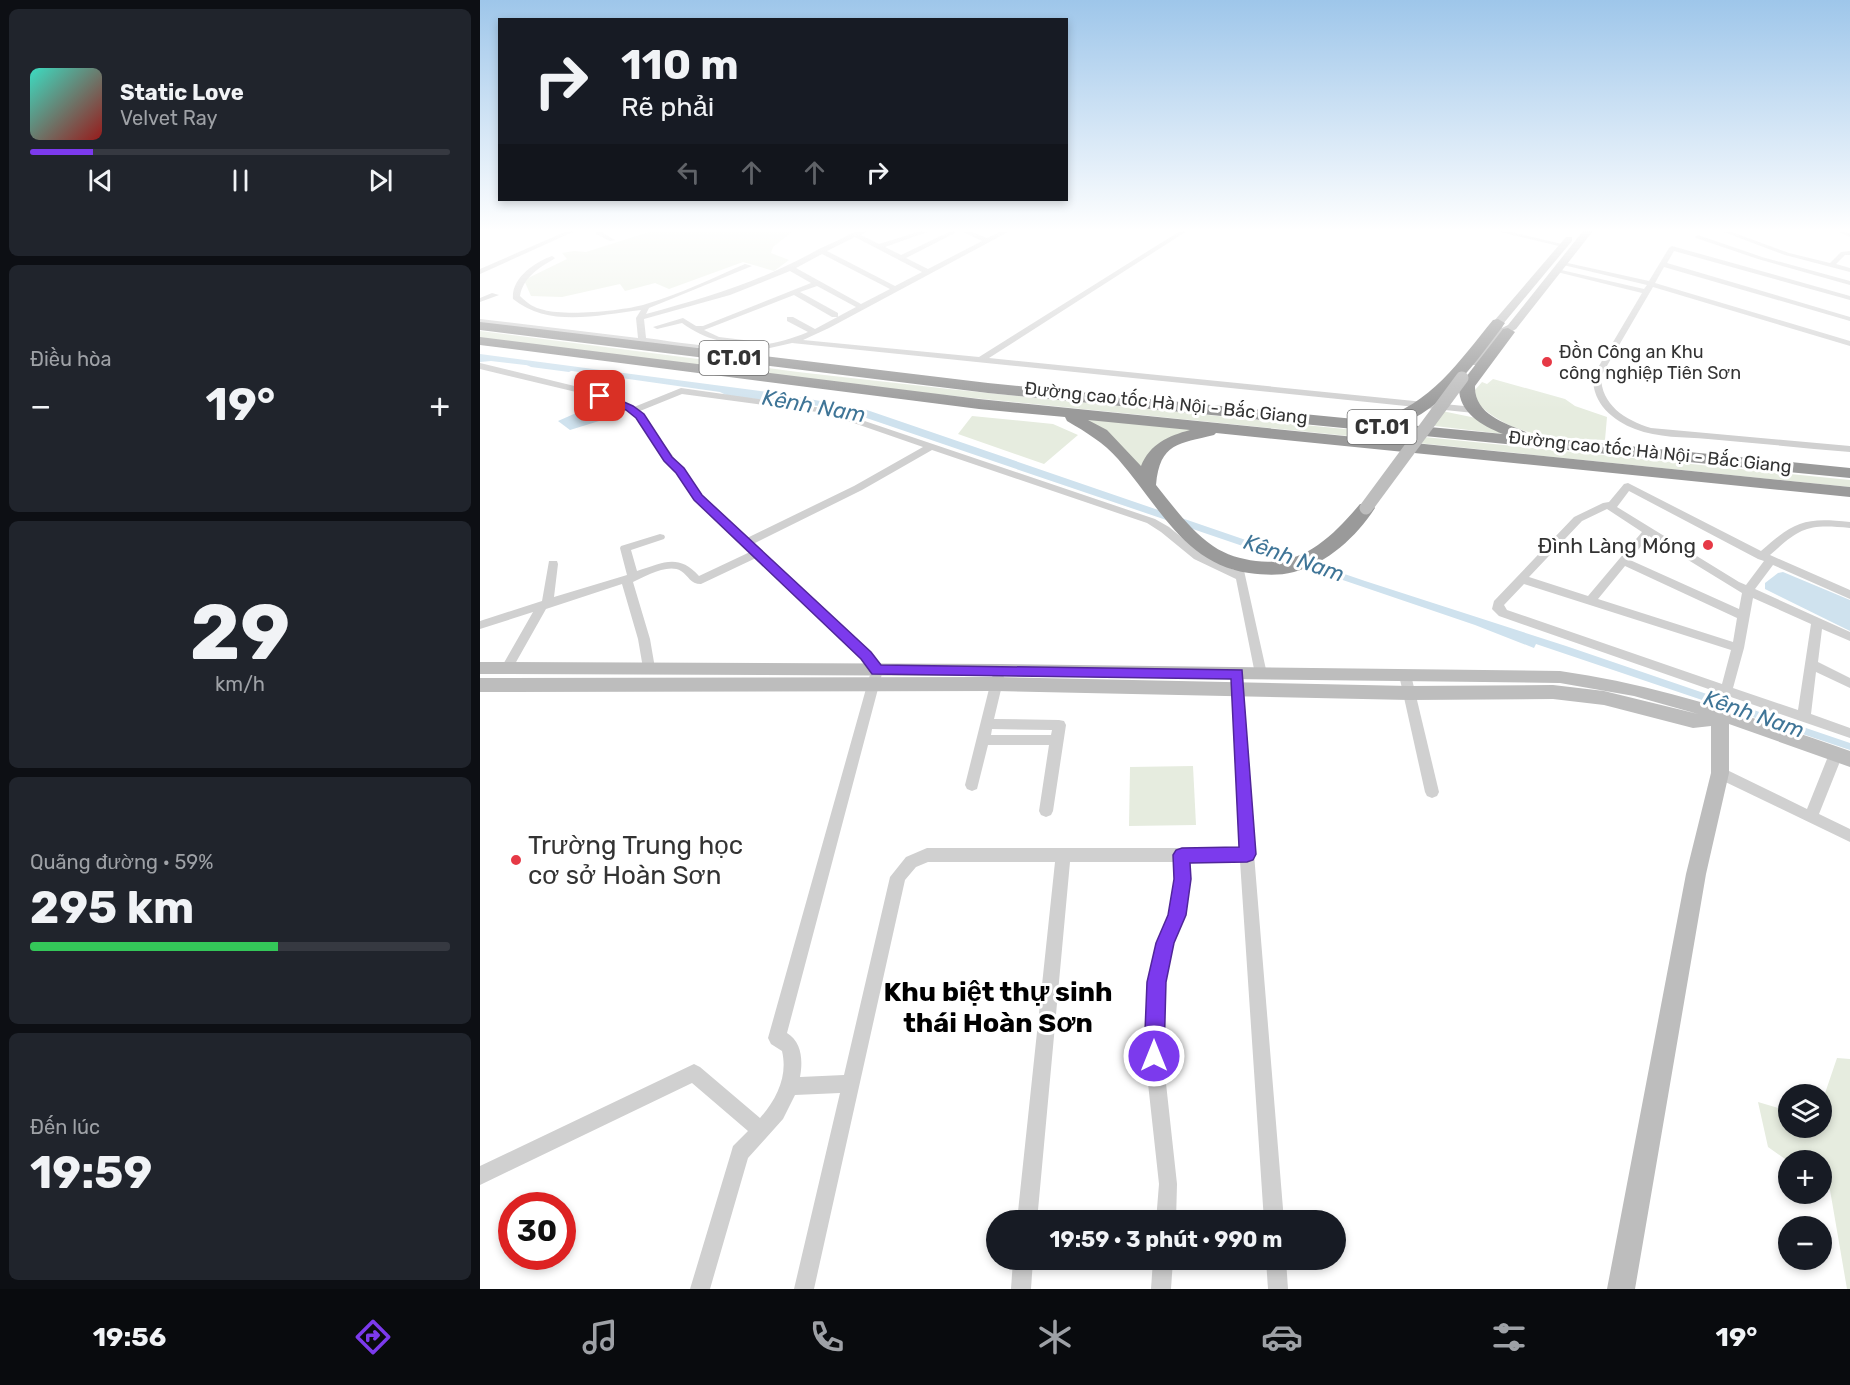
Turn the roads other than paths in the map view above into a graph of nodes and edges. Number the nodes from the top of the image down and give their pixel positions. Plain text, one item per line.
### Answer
1 (517, 291) edge
2 (685, 291) edge
3 (760, 291) edge
4 (833, 291) edge
5 (891, 291) edge
6 (1089, 291) edge
7 (1529, 291) edge
8 (1537, 291) edge
9 (1646, 291) edge
10 (1659, 291) edge
11 (1755, 291) edge
12 (1826, 291) edge
13 (794, 292) joint
14 (495, 295) dead end
15 (753, 296) junction
16 (1850, 298) edge
17 (480, 300) edge
18 (646, 307) junction
19 (861, 307) junction
20 (835, 315) dead end
21 (640, 318) junction
22 (1850, 319) edge
23 (790, 320) dead end
24 (480, 321) edge
25 (480, 326) edge
26 (657, 327) dead end
27 (698, 329) junction
28 (1502, 329) junction
29 (815, 332) junction
30 (1850, 332) edge
31 (642, 340) junction
32 (480, 341) edge
33 (792, 341) junction
34 (1846, 343) edge
35 (757, 344) dead end
36 (981, 360) junction
37 (480, 366) edge
38 (829, 386) junction
39 (988, 388) junction
40 (1423, 405) junction
41 (1474, 410) junction
42 (633, 411) junction
43 (930, 447) junction
44 (1436, 449) junction
45 (1850, 449) edge
46 (1776, 466) junction
47 (1850, 473) edge
48 (1148, 484) junction
49 (1850, 492) edge
50 (1612, 506) junction
51 (1366, 508) joint
52 (1850, 525) edge
53 (1650, 530) junction
54 (660, 537) dead end
55 (746, 543) junction
56 (757, 553) junction
57 (1767, 559) junction
58 (1624, 561) junction
59 (553, 564) dead end
60 (1239, 571) junction
61 (630, 579) junction
62 (1522, 579) junction
63 (1748, 591) junction
64 (1850, 595) edge
65 (1590, 601) junction
66 (545, 605) junction
67 (1744, 616) junction
68 (1816, 621) junction
69 (480, 625) edge
70 (1850, 637) edge
71 (1738, 648) junction
72 (1811, 664) junction
73 (480, 668) edge
74 (507, 668) junction
75 (649, 668) junction
76 (1261, 674) junction
77 (1405, 675) junction
78 (998, 677) junction
79 (876, 678) junction
80 (1238, 682) junction
81 (1850, 683) edge
82 (480, 685) edge
83 (1409, 693) junction
84 (1722, 700) junction
85 (1804, 716) junction
86 (986, 724) junction
87 (1850, 733) edge
88 (983, 740) junction
89 (1056, 740) junction
90 (1843, 756) edge
91 (1720, 773) junction
92 (972, 785) dead end
93 (1432, 792) dead end
94 (1046, 811) dead end
95 (1811, 817) junction
96 (1850, 836) edge
97 (1247, 854) junction
98 (1063, 855) junction
99 (1182, 855) junction
100 (850, 1084) junction
101 (790, 1086) junction
102 (760, 1131) junction
103 (480, 1176) edge
104 (1028, 1210) edge
105 (1167, 1210) edge
106 (1273, 1210) edge
107 (1022, 1270) edge
108 (1162, 1270) edge
109 (1277, 1270) edge
110 (700, 1289) edge
111 (804, 1289) edge
112 (1021, 1289) edge
113 (1161, 1289) edge
114 (1278, 1289) edge
115 (1621, 1289) edge

1 - 18 street
2 - 18 street
3 - 15 street
4 - 19 street
5 - 19 street
6 - 36 street
7 - 28 main road
8 - 28 main road
9 - 45 street
10 - 34 street
11 - 22 street
12 - 16 street
13 - 15 street
13 - 20 street
14 - 17 street
15 - 21 street
15 - 27 street
18 - 21 street
19 - 29 street
21 - 31 street
23 - 29 street
24 - 31 street
25 - 39 highway, Đường cao tốc Hà Nội - Bắc Giang / CT.01
26 - 27 street
27 - 35 street
28 - 40 highway
28 - 41 highway
28 - 51 main road, bridge
29 - 33 street
30 - 34 street
31 - 33 street
32 - 38 highway, Đường cao tốc Hà Nội - Bắc Giang / CT.01
33 - 36 street
36 - 40 street
37 - 42 street
38 - 44 highway, Đường cao tốc Hà Nội - Bắc Giang / CT.01
38 - 48 highway
39 - 40 highway
39 - 46 highway, Đường cao tốc Hà Nội - Bắc Giang / CT.01
40 - 41 street
41 - 46 highway
42 - 43 street
42 - 55 street
43 - 55 street
43 - 60 street
44 - 48 highway
44 - 49 highway, Đường cao tốc Hà Nội - Bắc Giang / CT.01
46 - 47 highway, Đường cao tốc Hà Nội - Bắc Giang / CT.01
48 - 60 highway
50 - 53 street
50 - 57 street
50 - 62 street
51 - 60 highway
52 - 57 street
53 - 58 street
53 - 63 street
54 - 61 street
55 - 56 street
56 - 61 street
56 - 79 street
57 - 63 street
57 - 64 street
58 - 65 street
58 - 67 street
59 - 66 street
60 - 76 street
61 - 66 street
61 - 75 street
62 - 65 street
62 - 84 street
63 - 67 street
63 - 68 street
65 - 71 street
66 - 69 street
66 - 74 street
67 - 71 street
68 - 70 street
68 - 72 street
71 - 84 street
72 - 81 street
72 - 85 street
73 - 74 main road
74 - 75 main road
75 - 79 main road
76 - 77 main road
76 - 80 main road
77 - 83 street
77 - 84 main road
78 - 79 main road
78 - 80 main road
78 - 86 street
79 - 82 main road
79 - 101 street
80 - 83 main road
80 - 97 street
83 - 84 main road
83 - 93 street
84 - 85 street
84 - 90 main road
84 - 91 main road
85 - 87 street
86 - 88 street
86 - 89 street
88 - 89 street
88 - 92 street
89 - 94 street
90 - 95 street
91 - 95 street
91 - 115 main road
95 - 96 street
97 - 99 street
97 - 106 street
98 - 99 street
98 - 100 street
98 - 104 street
99 - 105 street
100 - 101 street
100 - 111 street
101 - 102 street
102 - 103 street
102 - 110 street
107 - 112 street
108 - 113 street
109 - 114 street

